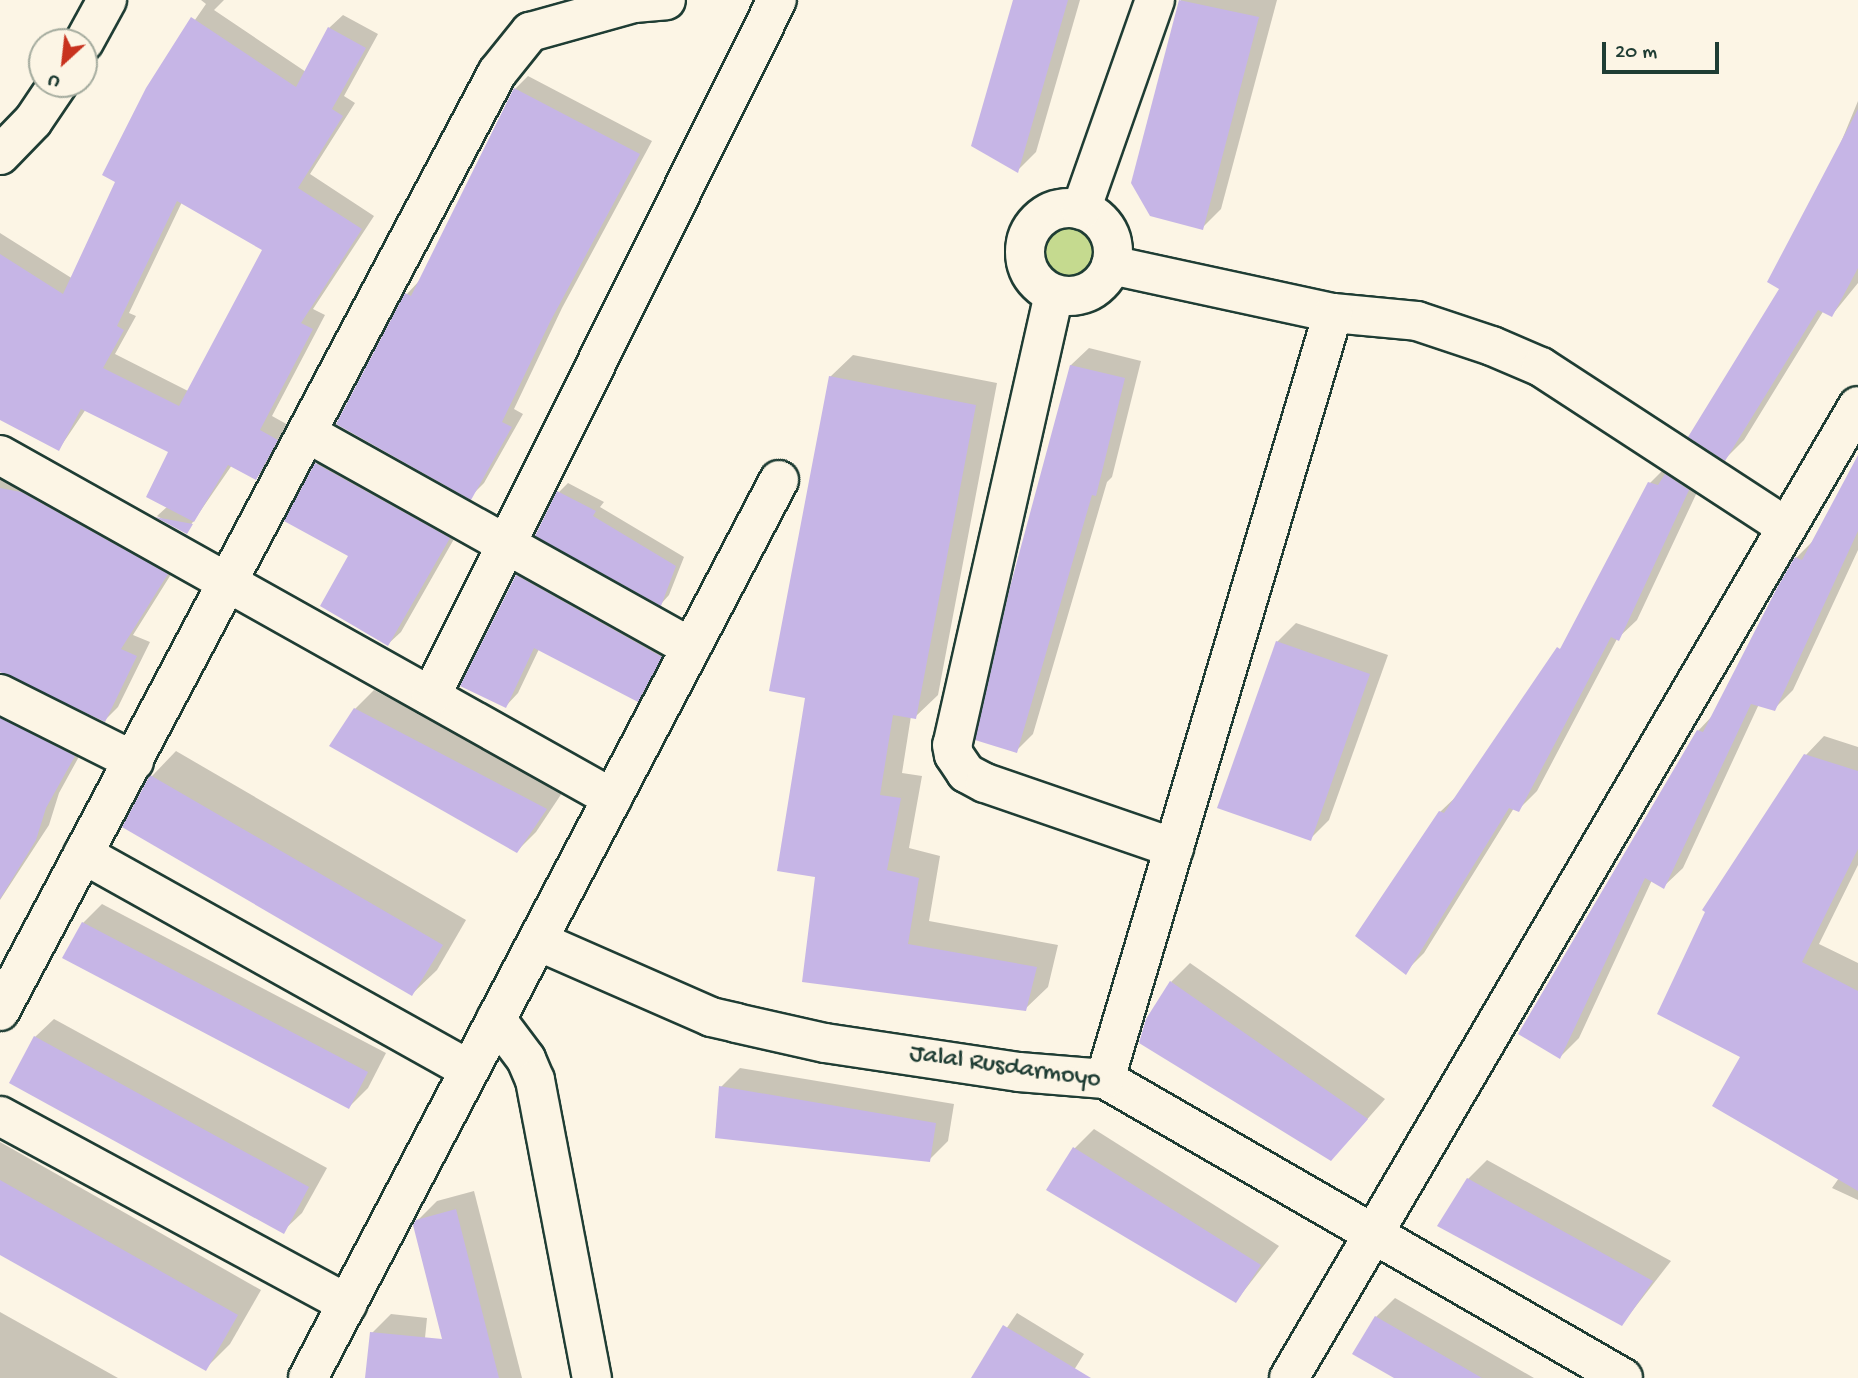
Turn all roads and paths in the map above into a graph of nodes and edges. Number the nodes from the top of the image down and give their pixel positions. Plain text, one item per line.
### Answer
1 (107, 0) edge
2 (777, 0) edge
3 (1155, 0) edge
4 (643, 1) edge
5 (92, 28) edge
6 (49, 98) edge
7 (0, 155) edge
8 (1081, 210) junction
9 (1111, 265) junction
10 (1054, 293) junction
11 (1333, 313) junction
12 (1858, 406) edge
13 (307, 433) junction
14 (0, 455) edge
15 (779, 480) dead end
16 (1786, 527) junction
17 (509, 544) junction
18 (229, 583) junction
19 (691, 648) junction
20 (0, 694) edge
21 (431, 696) junction
22 (134, 761) junction
23 (612, 799) junction
24 (1174, 848) junction
25 (83, 854) junction
26 (538, 941) junction
27 (0, 1011) edge
28 (496, 1019) junction
29 (470, 1070) junction
30 (1105, 1079) junction
31 (0, 1116) edge
32 (1374, 1233) junction
33 (347, 1304) junction
34 (308, 1378) edge
35 (592, 1378) edge
36 (1289, 1378) edge
37 (1623, 1378) edge

1 - 5 street
2 - 17 street
3 - 8 street
4 - 13 street
6 - 7 street
8 - 9 street
8 - 10 street
9 - 10 street
9 - 11 street
10 - 24 street
11 - 16 street
11 - 24 street
12 - 16 street
13 - 17 street
13 - 18 street
14 - 18 street
15 - 19 street
16 - 32 street
17 - 19 street
17 - 21 street
18 - 21 street
18 - 22 street
19 - 23 street
20 - 22 street
21 - 23 street
22 - 25 street
23 - 26 street
24 - 30 street
25 - 27 street
25 - 29 street
26 - 28 street
26 - 30 street, Jalal Rusdarmoyo
28 - 29 street
28 - 35 street
29 - 33 street
30 - 32 street, Jalal Rusdarmoyo
31 - 33 street
32 - 36 street
32 - 37 street, Jalal Rusdarmoyo
33 - 34 street

